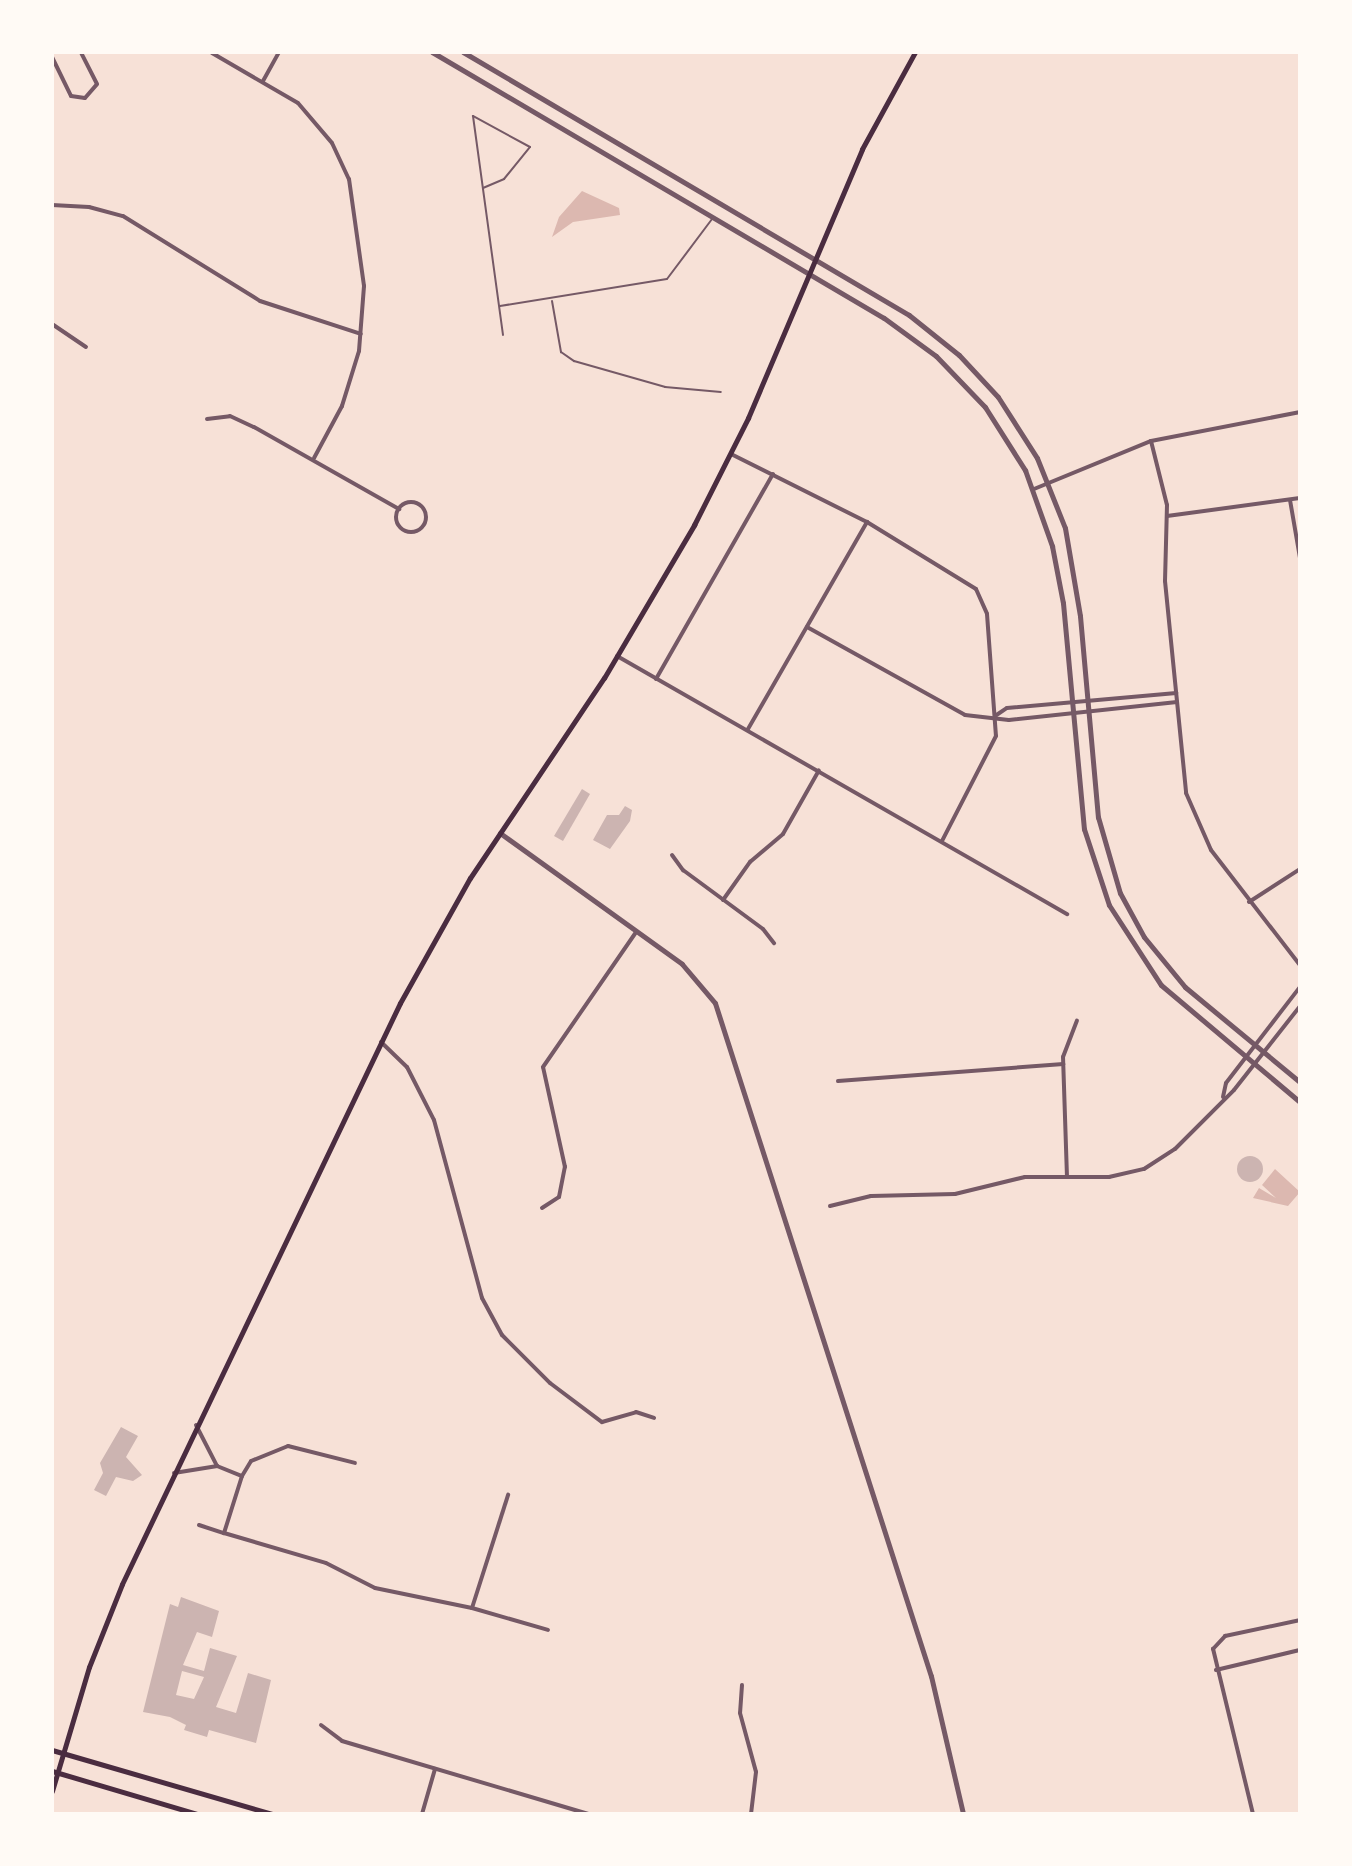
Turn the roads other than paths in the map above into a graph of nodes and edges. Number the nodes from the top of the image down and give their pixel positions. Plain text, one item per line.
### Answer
1 (81, 52) edge
2 (279, 52) edge
3 (432, 52) edge
4 (463, 52) edge
5 (915, 52) edge
6 (212, 53) edge
7 (52, 57) edge
8 (263, 81) junction
9 (483, 188) junction
10 (52, 205) edge
11 (713, 218) junction
12 (815, 259) junction
13 (809, 274) junction
14 (552, 299) junction
15 (500, 306) junction
16 (52, 324) edge
17 (361, 334) junction
18 (503, 335) dead end
19 (86, 347) dead end
20 (721, 392) dead end
21 (1300, 412) edge
22 (207, 419) dead end
23 (1151, 441) junction
24 (731, 454) junction
25 (314, 458) junction
26 (773, 474) junction
27 (1048, 483) junction
28 (1034, 489) junction
29 (1300, 498) edge
30 (1290, 500) junction
31 (399, 509) junction
32 (1167, 516) junction
33 (867, 522) junction
34 (1300, 558) edge
35 (807, 627) junction
36 (617, 656) junction
37 (656, 679) junction
38 (1176, 693) junction
39 (1087, 701) junction
40 (1072, 702) junction
41 (1177, 702) junction
42 (1087, 711) junction
43 (1073, 712) junction
44 (995, 716) junction
45 (748, 729) junction
46 (819, 770) junction
47 (500, 833) junction
48 (942, 841) junction
49 (672, 855) dead end
50 (1300, 869) edge
51 (723, 900) junction
52 (1249, 902) junction
53 (1067, 914) dead end
54 (636, 932) junction
55 (774, 943) dead end
56 (1300, 965) edge
57 (1300, 987) edge
58 (1300, 1006) edge
59 (1077, 1021) dead end
60 (381, 1042) junction
61 (1255, 1045) junction
62 (1264, 1052) junction
63 (1245, 1057) junction
64 (1063, 1064) junction
65 (1254, 1065) junction
66 (838, 1081) dead end
67 (1300, 1082) edge
68 (1223, 1097) junction
69 (1300, 1102) edge
70 (1067, 1177) junction
71 (830, 1206) dead end
72 (542, 1208) dead end
73 (654, 1418) dead end
74 (196, 1425) junction
75 (355, 1463) dead end
76 (217, 1466) junction
77 (173, 1473) junction
78 (242, 1476) junction
79 (508, 1495) dead end
80 (199, 1525) dead end
81 (224, 1533) junction
82 (472, 1608) junction
83 (1300, 1620) edge
84 (548, 1630) dead end
85 (1300, 1650) edge
86 (1216, 1670) junction
87 (742, 1685) dead end
88 (321, 1725) dead end
89 (52, 1750) edge
90 (63, 1753) junction
91 (435, 1769) junction
92 (55, 1772) edge
93 (52, 1791) edge
94 (197, 1814) edge
95 (272, 1814) edge
96 (422, 1814) edge
97 (588, 1814) edge
98 (751, 1814) edge
99 (963, 1814) edge
100 (1253, 1814) edge

1 - 7 street
2 - 8 street
3 - 11 street
4 - 12 street
5 - 12 main road
6 - 8 street
8 - 17 street
9 - 9 lane
9 - 15 lane
10 - 17 street
11 - 13 street
11 - 14 lane
12 - 13 main road
12 - 27 street
13 - 24 main road
13 - 28 street
14 - 15 lane
14 - 20 lane
15 - 18 lane
16 - 19 street
17 - 25 street
21 - 23 street
22 - 25 street
23 - 27 street
23 - 32 street
24 - 26 street
24 - 36 main road
25 - 31 street
26 - 33 street
26 - 37 street
27 - 28 street
27 - 39 street
28 - 40 street
29 - 30 street
30 - 32 street
30 - 34 street
31 - 31 street
32 - 38 street
33 - 35 street
33 - 44 street
35 - 44 street
35 - 45 street
36 - 37 street
36 - 47 main road
37 - 45 street
38 - 39 street
38 - 41 street
39 - 40 street
39 - 42 street
40 - 43 street
40 - 44 street
41 - 42 street
41 - 52 street
42 - 43 street
42 - 61 street
43 - 44 street
43 - 63 street
44 - 48 street
45 - 46 street
46 - 48 street
46 - 51 street
47 - 54 street
47 - 60 main road
48 - 53 street
49 - 51 street
50 - 52 street
51 - 55 street
52 - 56 street
54 - 72 street
54 - 99 street
57 - 61 street
58 - 62 street
59 - 64 street
60 - 73 street
60 - 74 main road
61 - 62 street
61 - 63 street
62 - 65 street
62 - 67 street
63 - 65 street
63 - 68 street
64 - 66 street
64 - 70 street
65 - 68 street
65 - 69 street
68 - 70 street
70 - 71 street
74 - 76 street
74 - 77 main road
75 - 78 street
76 - 77 street
76 - 78 street
77 - 90 main road
78 - 81 street
79 - 82 street
80 - 81 street
81 - 82 street
82 - 84 street
83 - 86 street
85 - 86 street
86 - 100 street
87 - 98 street
88 - 91 street
89 - 90 main road
90 - 92 main road
90 - 95 main road
91 - 96 street
91 - 97 street
92 - 93 main road
92 - 94 main road

